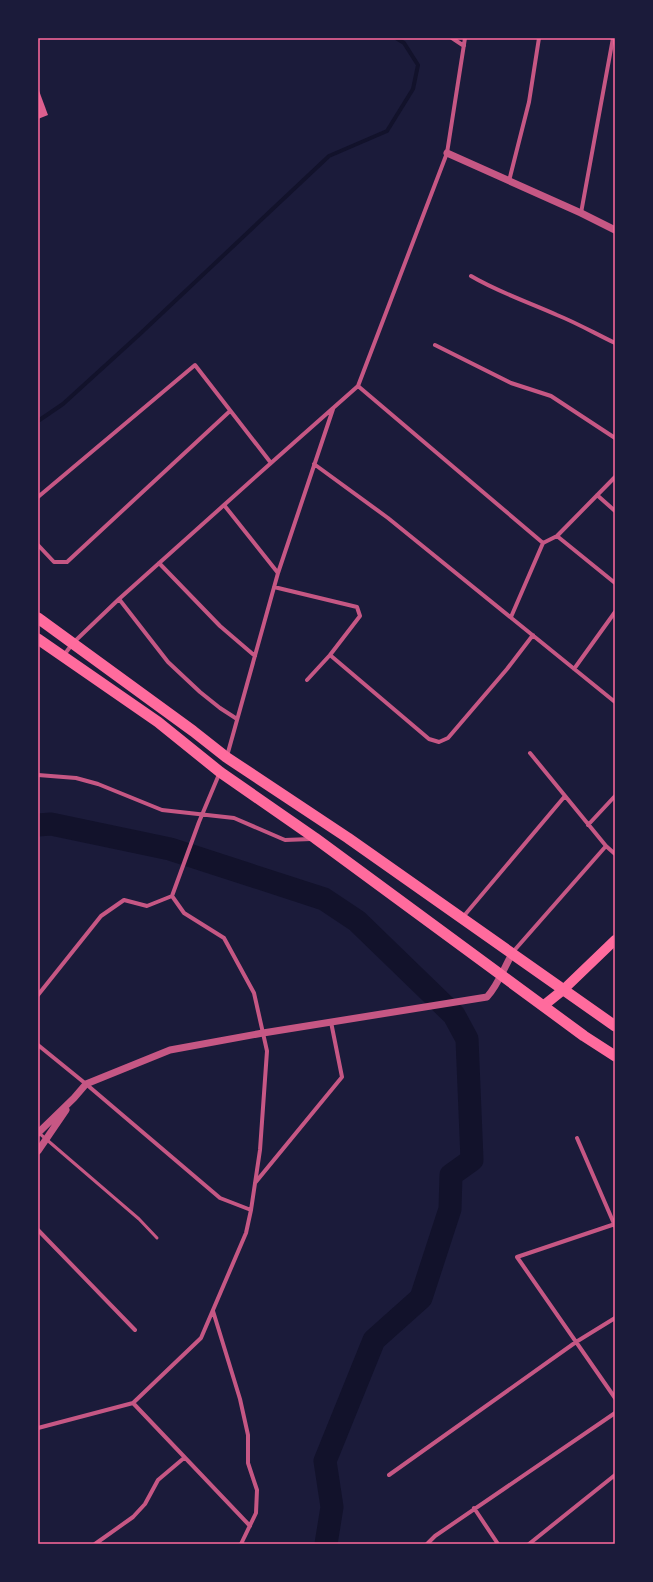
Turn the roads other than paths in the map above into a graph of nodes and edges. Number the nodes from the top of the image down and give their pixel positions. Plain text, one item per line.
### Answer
1 (452, 38) edge
2 (465, 38) edge
3 (539, 38) edge
4 (613, 38) edge
5 (464, 46) junction
6 (447, 153) junction
7 (509, 181) junction
8 (581, 213) junction
9 (615, 230) edge
10 (471, 276) dead end
11 (615, 343) edge
12 (435, 345) dead end
13 (358, 386) junction
14 (333, 409) junction
15 (230, 411) junction
16 (615, 438) edge
17 (271, 463) junction
18 (314, 464) junction
19 (615, 477) edge
20 (597, 495) junction
21 (38, 497) edge
22 (224, 505) junction
23 (615, 511) edge
24 (557, 536) junction
25 (543, 543) junction
26 (38, 545) edge
27 (160, 563) junction
28 (278, 573) junction
29 (615, 584) edge
30 (274, 587) junction
31 (119, 599) junction
32 (615, 612) edge
33 (511, 617) junction
34 (38, 618) edge
35 (533, 635) junction
36 (38, 639) edge
37 (73, 643) junction
38 (330, 655) junction
39 (63, 656) junction
40 (255, 656) junction
41 (574, 669) junction
42 (307, 680) dead end
43 (615, 702) edge
44 (237, 719) junction
45 (530, 753) dead end
46 (226, 757) junction
47 (220, 772) junction
48 (38, 775) edge
49 (565, 796) junction
50 (615, 796) edge
51 (202, 814) junction
52 (588, 825) junction
53 (315, 838) junction
54 (606, 846) junction
55 (615, 854) edge
56 (172, 896) junction
57 (462, 919) junction
58 (615, 940) edge
59 (512, 954) junction
60 (500, 974) junction
61 (563, 990) junction
62 (38, 995) edge
63 (543, 1006) junction
64 (331, 1022) junction
65 (615, 1026) edge
66 (263, 1033) junction
67 (38, 1045) edge
68 (615, 1056) edge
69 (86, 1084) junction
70 (74, 1098) junction
71 (38, 1133) edge
72 (577, 1138) dead end
73 (47, 1139) junction
74 (38, 1151) edge
75 (254, 1183) junction
76 (251, 1210) junction
77 (615, 1225) edge
78 (38, 1230) edge
79 (157, 1238) dead end
80 (213, 1311) junction
81 (615, 1318) edge
82 (135, 1330) dead end
83 (576, 1342) junction
84 (615, 1398) edge
85 (133, 1403) junction
86 (615, 1413) edge
87 (38, 1428) edge
88 (184, 1458) junction
89 (389, 1475) dead end
90 (615, 1475) edge
91 (474, 1508) junction
92 (250, 1526) junction
93 (95, 1544) edge
94 (241, 1544) edge
95 (427, 1544) edge
96 (498, 1544) edge
97 (529, 1544) edge

1 - 5 street
2 - 5 street
3 - 7 street
4 - 8 street
5 - 6 street
6 - 7 street
6 - 13 street
7 - 8 street
8 - 9 street
10 - 11 street
12 - 16 street
13 - 14 street
13 - 25 street
14 - 17 street
14 - 18 street
15 - 17 street
15 - 21 street
15 - 26 street
17 - 22 street
18 - 28 street
18 - 33 street
19 - 20 street
20 - 23 street
20 - 24 street
22 - 27 street
22 - 28 street
24 - 25 street
24 - 29 street
25 - 33 street
27 - 31 street
27 - 40 street
28 - 30 street
30 - 38 street
30 - 40 street
31 - 37 street
31 - 44 street
32 - 41 street
33 - 35 street
34 - 37 highway
35 - 38 street
35 - 41 street
36 - 39 highway
37 - 39 street
37 - 46 highway
38 - 42 street
39 - 47 highway
40 - 44 street
41 - 43 street
44 - 46 street
45 - 49 street
46 - 57 highway
47 - 51 street
47 - 53 highway
48 - 51 street
49 - 52 street
49 - 57 street
50 - 52 street
51 - 53 street
51 - 56 street
52 - 54 street
53 - 60 highway
54 - 55 street
54 - 59 street
56 - 62 street
56 - 66 street
57 - 59 highway
58 - 61 main road
59 - 60 street
59 - 61 highway
60 - 63 highway
60 - 64 street
61 - 63 main road
61 - 65 highway
63 - 68 highway
64 - 66 street
64 - 75 street
66 - 69 street
66 - 75 street
67 - 69 street
69 - 70 street
69 - 76 street
70 - 71 street
70 - 73 street
71 - 73 lane
72 - 77 street
73 - 74 street
73 - 79 lane
75 - 76 street
76 - 80 street
77 - 83 street
78 - 82 street
80 - 85 street
80 - 92 street
81 - 83 street
83 - 84 street
83 - 89 street
85 - 87 street
85 - 88 street
86 - 91 street
88 - 92 street
88 - 93 street
90 - 97 street
91 - 95 street
91 - 96 street
92 - 94 street

